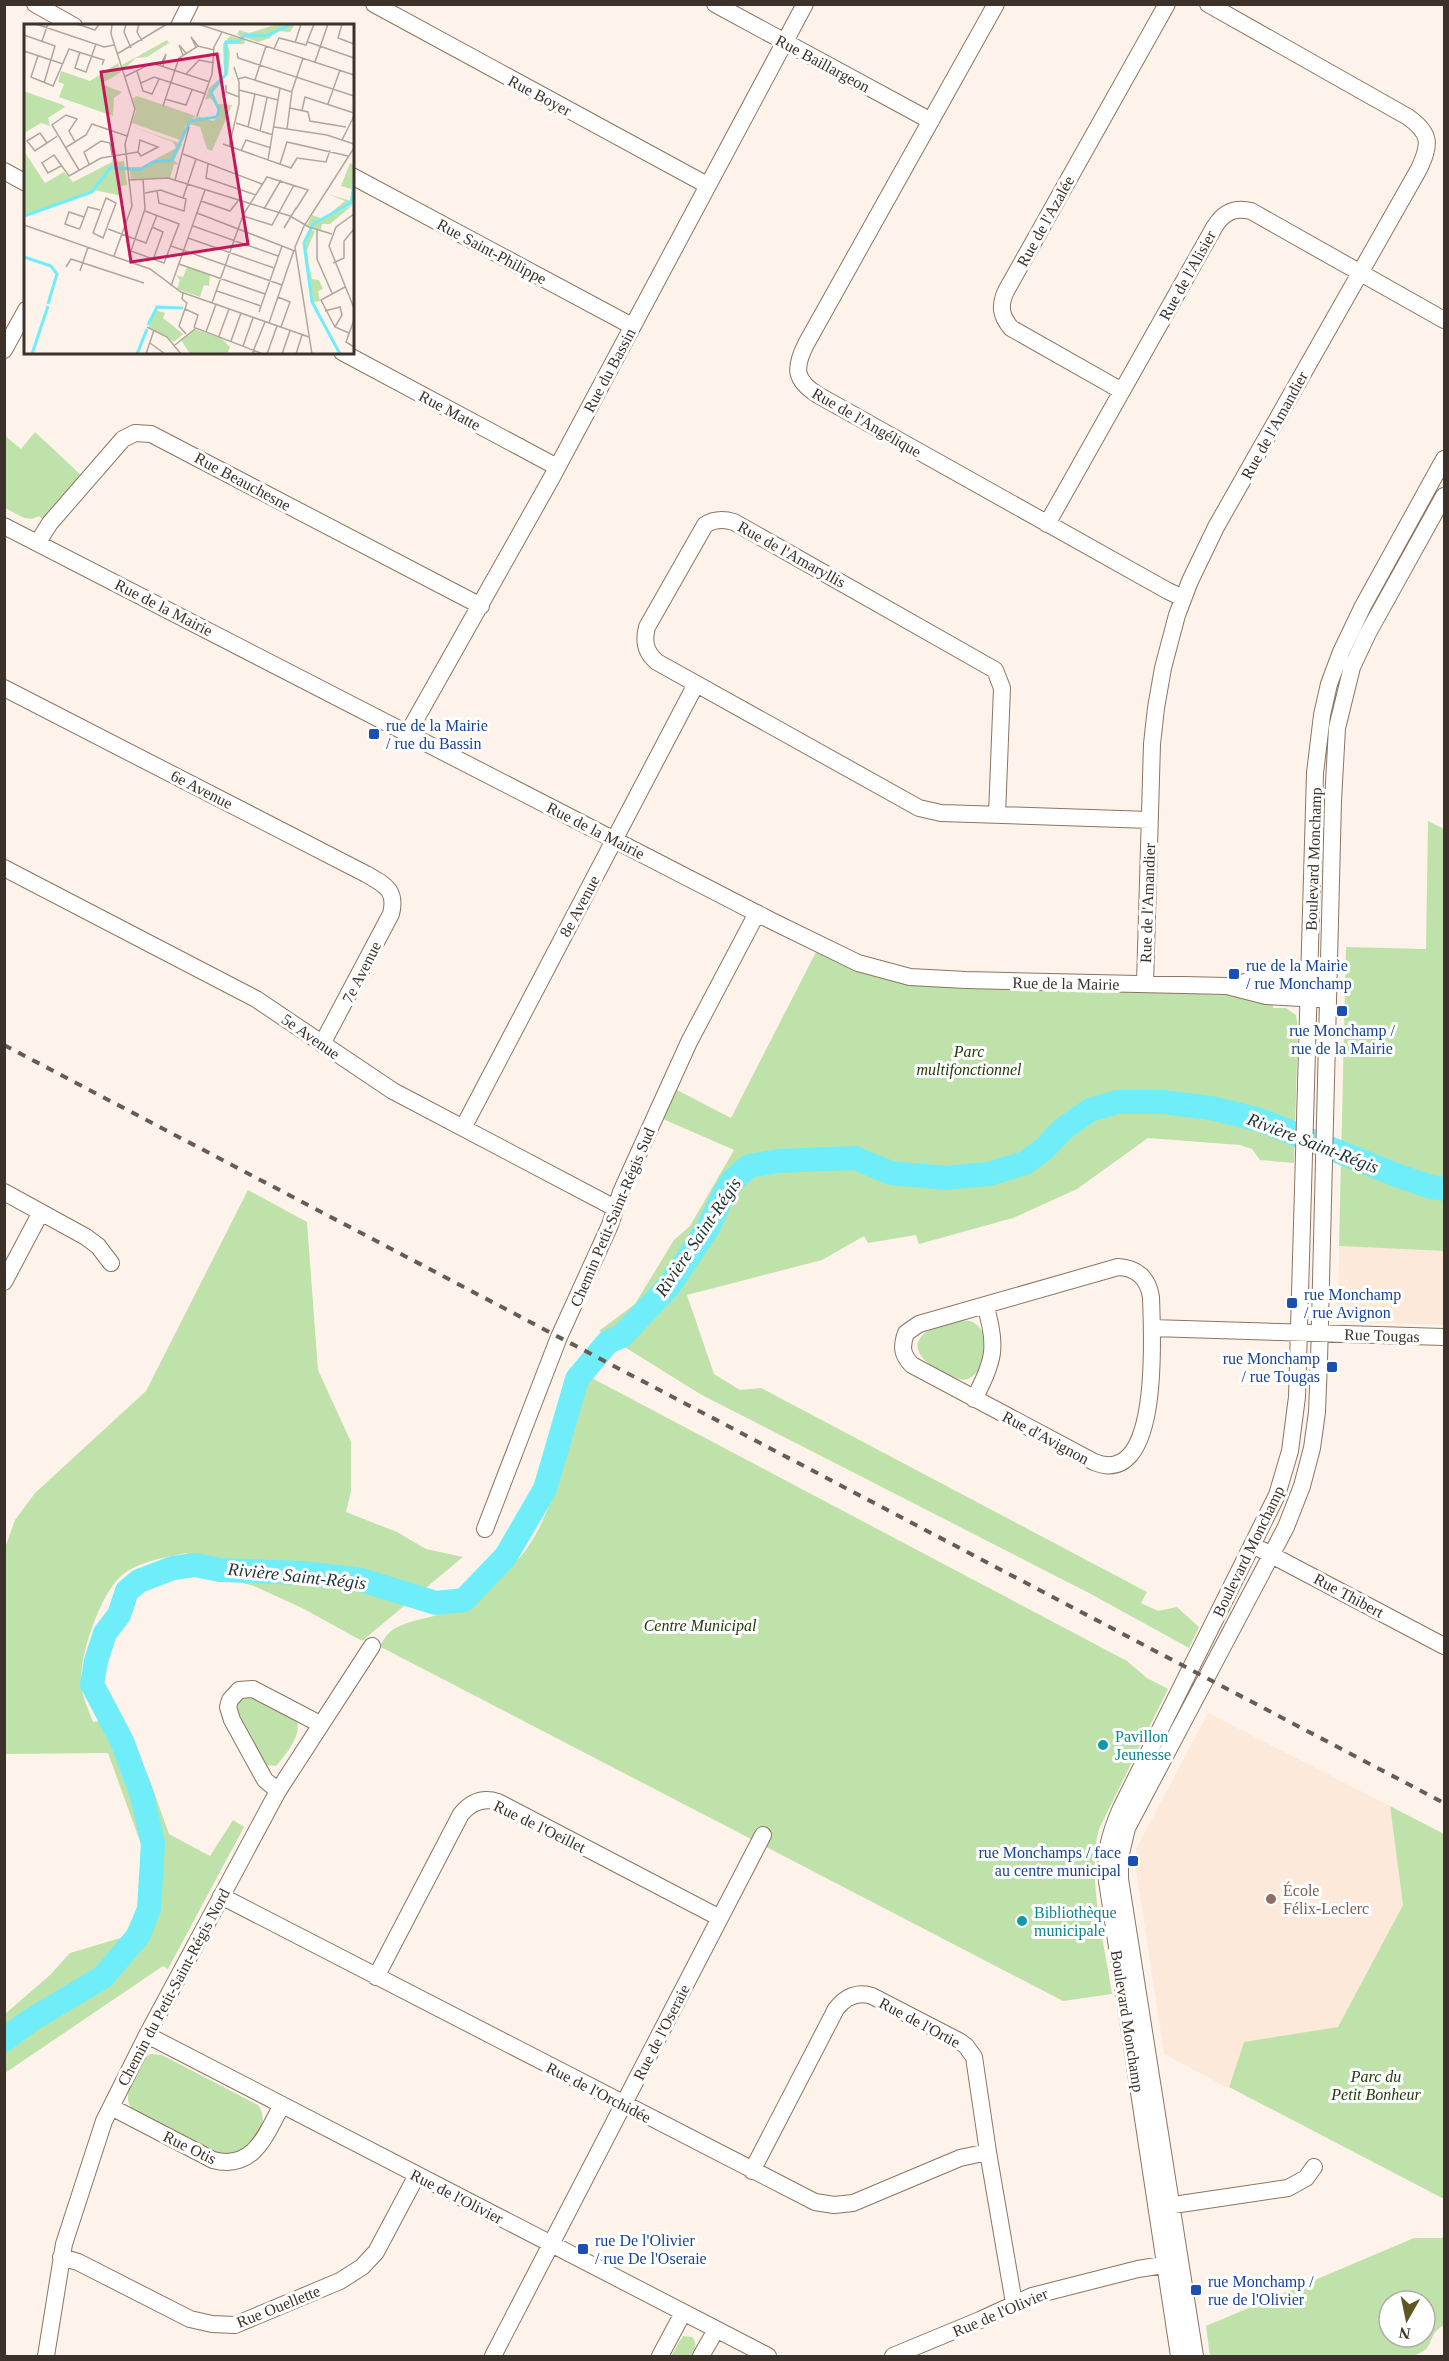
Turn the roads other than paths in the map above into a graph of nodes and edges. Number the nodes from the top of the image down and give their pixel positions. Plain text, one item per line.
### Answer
1 (35, 4) edge
2 (190, 4) edge
3 (374, 4) edge
4 (715, 4) edge
5 (805, 4) edge
6 (996, 4) edge
7 (1167, 4) edge
8 (1208, 4) edge
9 (70, 24) edge
10 (180, 24) edge
11 (785, 42) junction
12 (931, 121) junction
13 (4, 171) edge
14 (354, 177) edge
15 (24, 182) edge
16 (707, 185) junction
17 (1360, 272) junction
18 (24, 314) edge
19 (1444, 320) edge
20 (632, 326) junction
21 (4, 350) edge
22 (346, 354) edge
23 (1122, 391) junction
24 (1444, 459) edge
25 (557, 467) junction
26 (1444, 496) edge
27 (1047, 524) junction
28 (4, 525) edge
29 (38, 543) junction
30 (1183, 598) junction
31 (481, 606) junction
32 (696, 684) junction
33 (4, 688) edge
34 (408, 733) junction
35 (997, 815) junction
36 (1150, 820) junction
37 (614, 840) junction
38 (4, 868) edge
39 (393, 898) joint
40 (757, 913) junction
41 (1309, 977) junction
42 (1329, 978) junction
43 (1145, 984) junction
44 (1227, 986) junction
45 (1308, 999) junction
46 (1329, 999) junction
47 (322, 1044) junction
48 (463, 1128) junction
49 (4, 1192) edge
50 (615, 1208) junction
51 (41, 1212) junction
52 (111, 1263) dead end
53 (4, 1282) edge
54 (986, 1305) junction
55 (1152, 1328) junction
56 (1299, 1332) junction
57 (1320, 1333) junction
58 (1444, 1337) edge
59 (974, 1399) junction
60 (485, 1529) dead end
61 (1253, 1545) junction
62 (1272, 1555) junction
63 (372, 1646) dead end
64 (1444, 1646) edge
65 (320, 1724) junction
66 (278, 1791) junction
67 (763, 1835) dead end
68 (221, 1896) junction
69 (720, 1918) junction
70 (376, 1977) junction
71 (147, 2035) junction
72 (282, 2105) junction
73 (623, 2105) junction
74 (111, 2107) junction
75 (988, 2152) junction
76 (1314, 2167) dead end
77 (752, 2171) junction
78 (417, 2175) junction
79 (1163, 2206) junction
80 (550, 2244) junction
81 (61, 2257) junction
82 (1172, 2263) junction
83 (1014, 2303) junction
84 (683, 2313) junction
85 (716, 2330) junction
86 (46, 2356) edge
87 (493, 2356) edge
88 (660, 2356) edge
89 (701, 2356) edge
90 (768, 2356) edge
91 (893, 2356) edge
92 (1179, 2356) edge
93 (1195, 2356) edge

1 - 9 street
2 - 10 street
3 - 16 street, Rue Boyer
4 - 11 street, Rue Baillargeon
5 - 11 street, Rue du Bassin
6 - 12 street, Rue de l'Angélique
7 - 23 street, Rue de l'Azalée
8 - 17 street, Rue de l'Amandier
11 - 12 street, Rue Baillargeon
11 - 16 street, Rue du Bassin
12 - 27 street, Rue de l'Angélique
13 - 15 street
14 - 20 street, Rue Saint-Philippe
16 - 20 street, Rue du Bassin
17 - 19 street, Rue de l'Alisier
17 - 23 street, Rue de l'Alisier
17 - 30 street, Rue de l'Amandier
18 - 21 street
20 - 25 street, Rue du Bassin
22 - 25 street, Rue Matte
23 - 27 street, Rue de l'Alisier
24 - 41 street, Boulevard Monchamp
25 - 31 street, Rue du Bassin
26 - 42 street, Boulevard Monchamp
27 - 30 street, Rue de l'Angélique
28 - 29 street, Rue de la Mairie
29 - 31 street, Rue Beauchesne
29 - 34 street, Rue de la Mairie
30 - 36 street, Rue de l'Amandier
31 - 34 street, Rue du Bassin
32 - 35 street, Rue de l'Amaryllis
32 - 35 street, Rue de l'Amaryllis
32 - 37 street, 8e Avenue
33 - 39 street, 6e Avenue
34 - 37 street, Rue de la Mairie
35 - 36 street, Rue de l'Amaryllis
36 - 43 street, Rue de l'Amandier
37 - 40 street, Rue de la Mairie
37 - 48 street, 8e Avenue
38 - 47 street, 5e Avenue
39 - 47 street, 7e Avenue
40 - 43 street, Rue de la Mairie
40 - 50 street, Chemin Petit-Saint-Régis Sud
41 - 42 street, Rue de la Mairie
41 - 44 street, Rue de la Mairie
41 - 45 street, Boulevard Monchamp
42 - 46 street, Boulevard Monchamp
43 - 44 street, Rue de la Mairie
44 - 45 street, Rue de la Mairie
45 - 46 street, Rue de la Mairie
45 - 56 street, Boulevard Monchamp
46 - 57 street, Boulevard Monchamp
47 - 48 street, 5e Avenue
48 - 50 street, 5e Avenue
49 - 51 street
50 - 60 street, Chemin Petit-Saint-Régis Sud
51 - 52 street
51 - 53 street
54 - 55 street, Rue d'Avignon
54 - 59 street
54 - 59 street, Rue d'Avignon
55 - 56 street
55 - 59 street, Rue d'Avignon
56 - 57 street
56 - 61 street, Boulevard Monchamp
57 - 58 street, Rue Tougas
57 - 62 street, Boulevard Monchamp
61 - 62 street, Rue Thibert
61 - 79 street, Boulevard Monchamp
62 - 64 street, Rue Thibert
62 - 79 street, Boulevard Monchamp
63 - 65 street, Chemin du Petit-Saint-Régis Nord
65 - 66 street, Chemin du Petit-Saint-Régis Nord
65 - 66 street
66 - 68 street, Chemin du Petit-Saint-Régis Nord
67 - 69 street, Rue de l'Oseraie
68 - 70 street, Rue de l'Orchidée
68 - 71 street, Chemin du Petit-Saint-Régis Nord
69 - 70 street, Rue de l'Oeillet
69 - 73 street, Rue de l'Oseraie
70 - 73 street, Rue de l'Orchidée
71 - 72 street, Rue de l'Olivier
71 - 74 street, Chemin du Petit-Saint-Régis Nord
72 - 74 street, Rue Otis
72 - 78 street, Rue de l'Olivier
73 - 77 street, Rue de l'Orchidée
73 - 80 street, Rue de l'Oseraie
74 - 81 street, Chemin du Petit-Saint-Régis Nord
75 - 77 street, Rue de l'Orchidée
75 - 77 street, Rue de l'Ortie
75 - 83 street, Rue de l'Ortie
76 - 79 street
78 - 80 street, Rue de l'Olivier
78 - 81 street, Rue Ouellette
79 - 82 street, Boulevard Monchamp
80 - 84 street, Rue de l'Olivier
80 - 87 street, Rue de l'Oseraie
81 - 86 street, Chemin du Petit-Saint-Régis Nord
82 - 83 street, Rue de l'Olivier
82 - 92 street, Boulevard Monchamp
82 - 93 street, Boulevard Monchamp
83 - 91 street, Rue de l'Olivier
84 - 85 street, Rue de l'Olivier
84 - 88 street
85 - 89 street
85 - 90 street, Rue de l'Olivier

